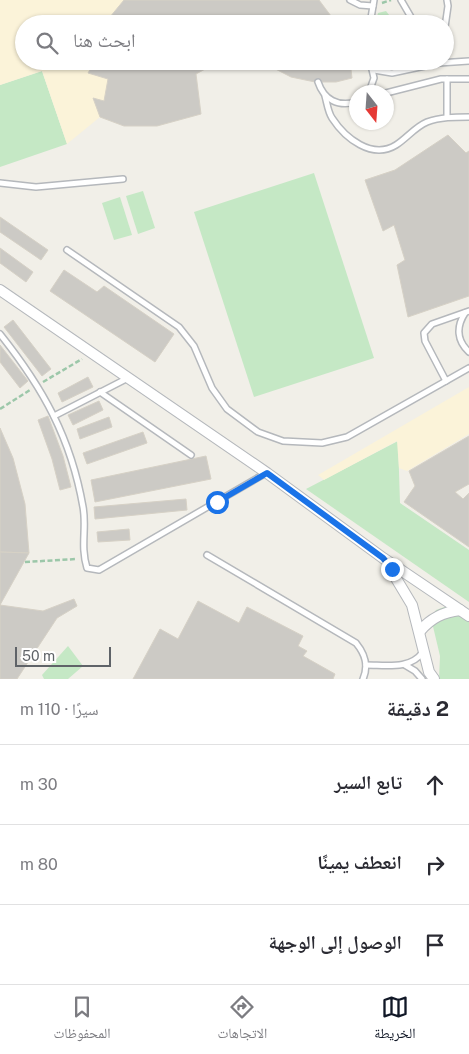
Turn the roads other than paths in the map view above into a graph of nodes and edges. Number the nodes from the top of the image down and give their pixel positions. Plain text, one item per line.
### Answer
1 (350, 0) edge
2 (401, 0) edge
3 (447, 0) edge
4 (374, 3) edge
5 (410, 15) edge
6 (447, 15) edge
7 (469, 61) edge
8 (454, 62) edge
9 (374, 70) joint
10 (404, 70) edge
11 (447, 79) junction
12 (469, 79) edge
13 (318, 82) dead end
14 (372, 85) edge
15 (394, 91) edge
16 (325, 96) junction
17 (349, 103) edge
18 (447, 117) junction
19 (469, 117) edge
20 (123, 179) dead end
21 (0, 183) edge
22 (67, 250) dead end
23 (0, 290) edge
24 (467, 312) edge
25 (0, 334) edge
26 (469, 352) edge
27 (469, 368) edge
28 (128, 378) junction
29 (446, 380) junction
30 (100, 392) junction
31 (54, 416) junction
32 (191, 455) dead end
33 (267, 473) junction
34 (207, 555) dead end
35 (383, 558) junction
36 (460, 610) junction
37 (469, 616) edge
38 (420, 631) junction
39 (424, 649) junction
40 (405, 664) junction
41 (427, 664) junction
42 (366, 665) junction
43 (363, 679) edge
44 (422, 679) edge
45 (426, 679) edge
46 (434, 679) edge

1 - 4 lane
2 - 5 lane
3 - 6 lane
7 - 8 lane
9 - 10 lane
9 - 14 lane
11 - 12 lane
11 - 15 lane
11 - 18 lane
13 - 16 lane
16 - 17 lane
16 - 18 lane
18 - 19 lane
20 - 21 lane
22 - 29 lane
23 - 28 street
24 - 26 lane
24 - 29 lane
25 - 31 lane
27 - 29 lane
28 - 30 lane
28 - 33 street
30 - 31 lane
30 - 32 lane
31 - 33 lane
33 - 35 street
34 - 42 lane
35 - 36 street
35 - 38 street
36 - 37 street
36 - 38 street
38 - 39 street
39 - 40 lane
39 - 41 street
40 - 42 lane
40 - 44 lane
41 - 45 street
41 - 46 street
42 - 43 lane

